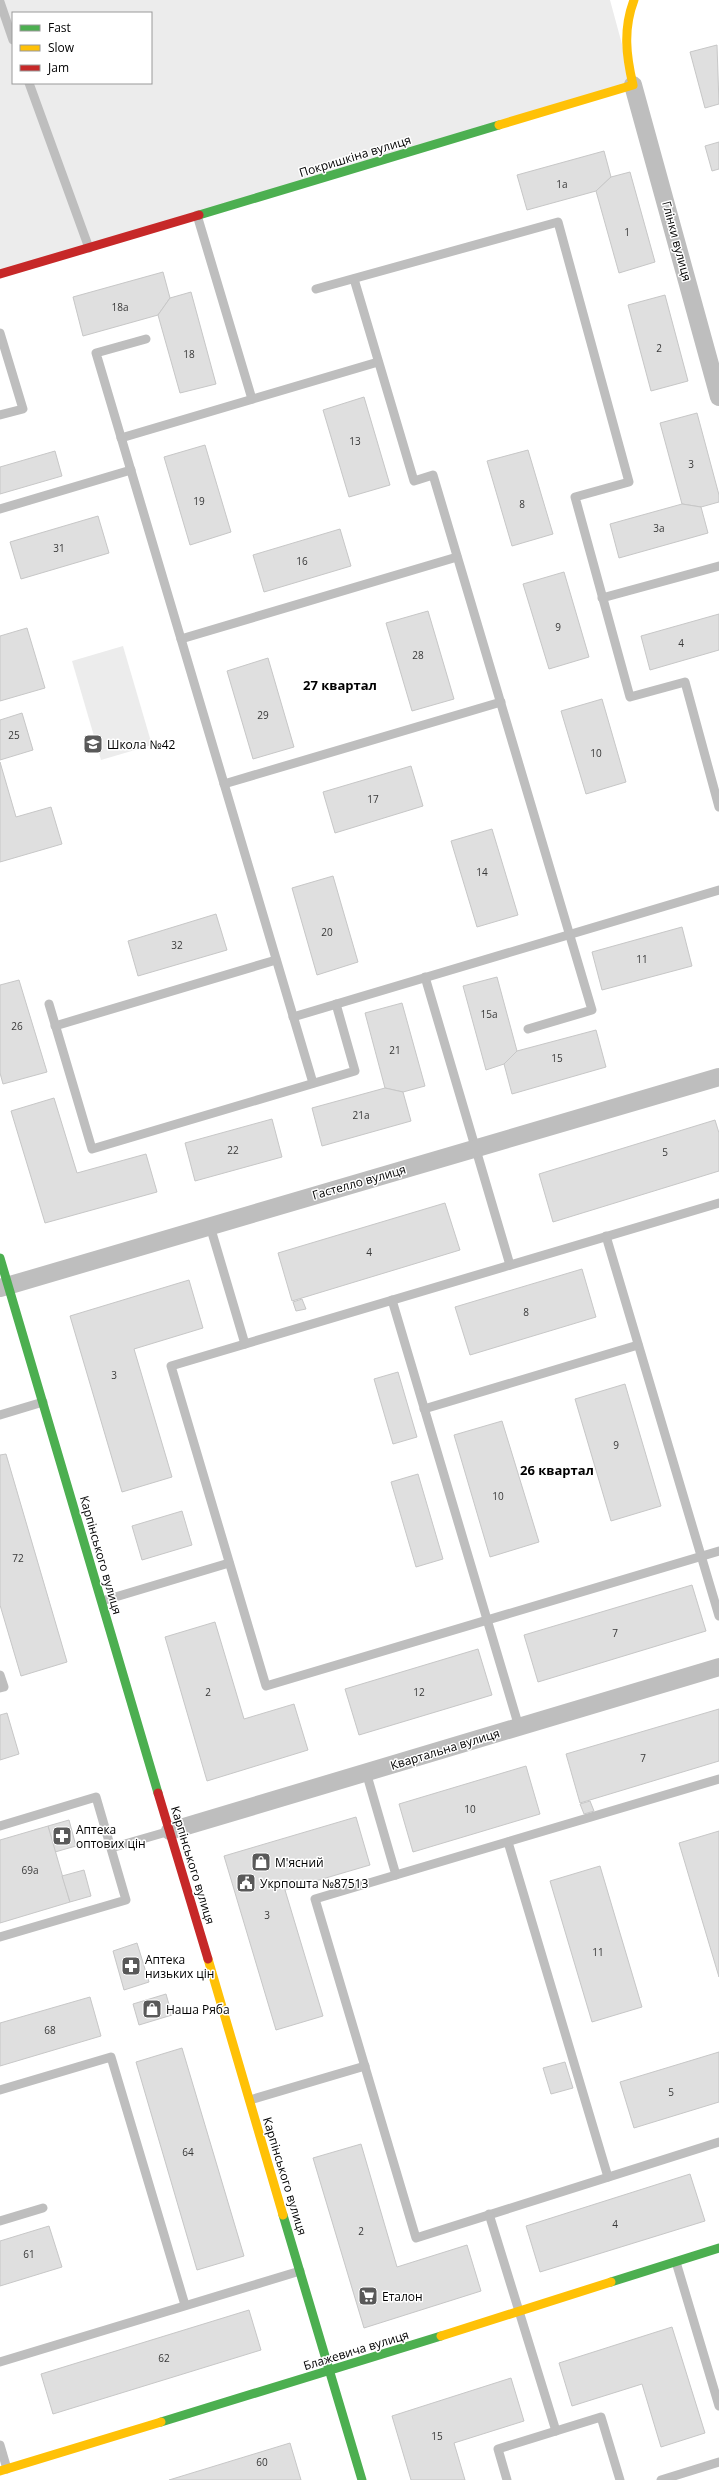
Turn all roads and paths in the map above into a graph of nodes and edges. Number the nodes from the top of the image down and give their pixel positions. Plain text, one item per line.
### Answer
1 (634, 0) edge
2 (0, 2) edge
3 (12, 37) edge
4 (29, 84) edge
5 (633, 85) junction
6 (197, 215) junction
7 (89, 248) junction
8 (0, 274) edge
9 (354, 279) junction
10 (316, 289) dead end
11 (0, 333) edge
12 (146, 339) dead end
13 (378, 362) junction
14 (719, 397) edge
15 (252, 399) junction
16 (0, 416) edge
17 (121, 438) junction
18 (131, 470) junction
19 (0, 509) edge
20 (457, 557) junction
21 (719, 566) edge
22 (602, 598) junction
23 (181, 639) junction
24 (501, 702) junction
25 (224, 784) junction
26 (719, 808) edge
27 (719, 890) edge
28 (570, 934) junction
29 (276, 960) junction
30 (425, 978) junction
31 (48, 1004) dead end
32 (336, 1004) junction
33 (293, 1017) junction
34 (55, 1026) junction
35 (528, 1028) dead end
36 (719, 1077) edge
37 (313, 1083) junction
38 (476, 1149) junction
39 (719, 1203) edge
40 (210, 1226) junction
41 (606, 1236) junction
42 (0, 1258) edge
43 (510, 1265) junction
44 (4, 1286) edge
45 (392, 1300) junction
46 (245, 1344) junction
47 (638, 1345) junction
48 (43, 1402) junction
49 (424, 1409) junction
50 (0, 1415) edge
51 (719, 1551) edge
52 (701, 1556) junction
53 (229, 1564) junction
54 (102, 1601) junction
55 (719, 1616) edge
56 (487, 1620) junction
57 (719, 1667) edge
58 (0, 1675) edge
59 (0, 1688) edge
60 (518, 1727) junction
61 (366, 1772) junction
62 (719, 1779) edge
63 (0, 1826) edge
64 (170, 1831) junction
65 (508, 1842) junction
66 (111, 1848) junction
67 (396, 1875) junction
68 (0, 1937) edge
69 (365, 2066) junction
70 (0, 2090) edge
71 (250, 2100) junction
72 (719, 2142) edge
73 (608, 2177) junction
74 (43, 2208) dead end
75 (488, 2214) junction
76 (0, 2221) edge
77 (719, 2248) edge
78 (676, 2262) junction
79 (300, 2270) junction
80 (185, 2305) junction
81 (519, 2311) junction
82 (0, 2362) edge
83 (330, 2371) junction
84 (719, 2406) edge
85 (556, 2431) junction
86 (0, 2446) edge
87 (719, 2462) edge
88 (4, 2470) edge
89 (362, 2480) edge
90 (507, 2480) edge
91 (620, 2480) edge
92 (661, 2480) edge

1 - 5 street
2 - 3 lane
4 - 7 lane
5 - 6 street, Покришкіна вулиця
5 - 14 street, Глінки вулиця
6 - 7 street, Покришкіна вулиця
6 - 15 lane
7 - 8 street, Покришкіна вулиця
9 - 10 lane
9 - 13 lane
9 - 22 lane
11 - 16 lane
12 - 17 lane
13 - 15 lane
13 - 20 lane
15 - 17 lane
17 - 18 lane
18 - 19 lane
18 - 23 lane
20 - 23 lane
20 - 24 lane
21 - 22 lane
22 - 26 lane
23 - 25 lane
24 - 25 lane
24 - 28 lane
25 - 29 lane
27 - 28 lane
28 - 30 lane
28 - 35 lane
29 - 33 lane
29 - 34 lane
30 - 32 lane
30 - 38 lane
31 - 34 lane
32 - 33 lane
32 - 37 lane
33 - 37 lane
34 - 37 lane
36 - 38 street, Гастелло вулиця
38 - 40 street, Гастелло вулиця
38 - 43 lane
39 - 41 lane
40 - 44 street, Гастелло вулиця
40 - 46 lane
41 - 43 lane
41 - 47 lane
42 - 44 street, Карпінського вулиця
43 - 45 lane
44 - 48 street, Карпінського вулиця
45 - 46 lane
45 - 49 lane
46 - 53 lane
47 - 49 lane
47 - 52 lane
48 - 50 lane
48 - 54 street, Карпінського вулиця
49 - 56 lane
51 - 52 lane
52 - 55 lane
52 - 56 lane
53 - 54 lane
53 - 56 lane
54 - 64 street, Карпінського вулиця
56 - 60 lane
57 - 60 street, Квартальна вулиця
58 - 59 lane
60 - 61 street, Квартальна вулиця
61 - 64 street, Квартальна вулиця
61 - 67 lane
62 - 65 lane
63 - 66 lane
64 - 66 lane
64 - 71 street, Карпінського вулиця
65 - 67 lane
65 - 73 lane
66 - 68 lane
67 - 69 lane
69 - 71 lane
69 - 75 lane
70 - 80 lane
71 - 79 street, Карпінського вулиця
72 - 73 lane
73 - 75 lane
74 - 76 lane
75 - 81 lane
77 - 78 street, Блажевича вулиця
78 - 81 street, Блажевича вулиця
78 - 84 lane
79 - 80 lane
79 - 83 street, Карпінського вулиця
80 - 82 lane
81 - 83 street, Блажевича вулиця
81 - 85 lane
83 - 88 street, Блажевича вулиця
83 - 89 street, Карпінського вулиця
85 - 90 lane
85 - 91 lane
86 - 88 lane
87 - 92 lane

